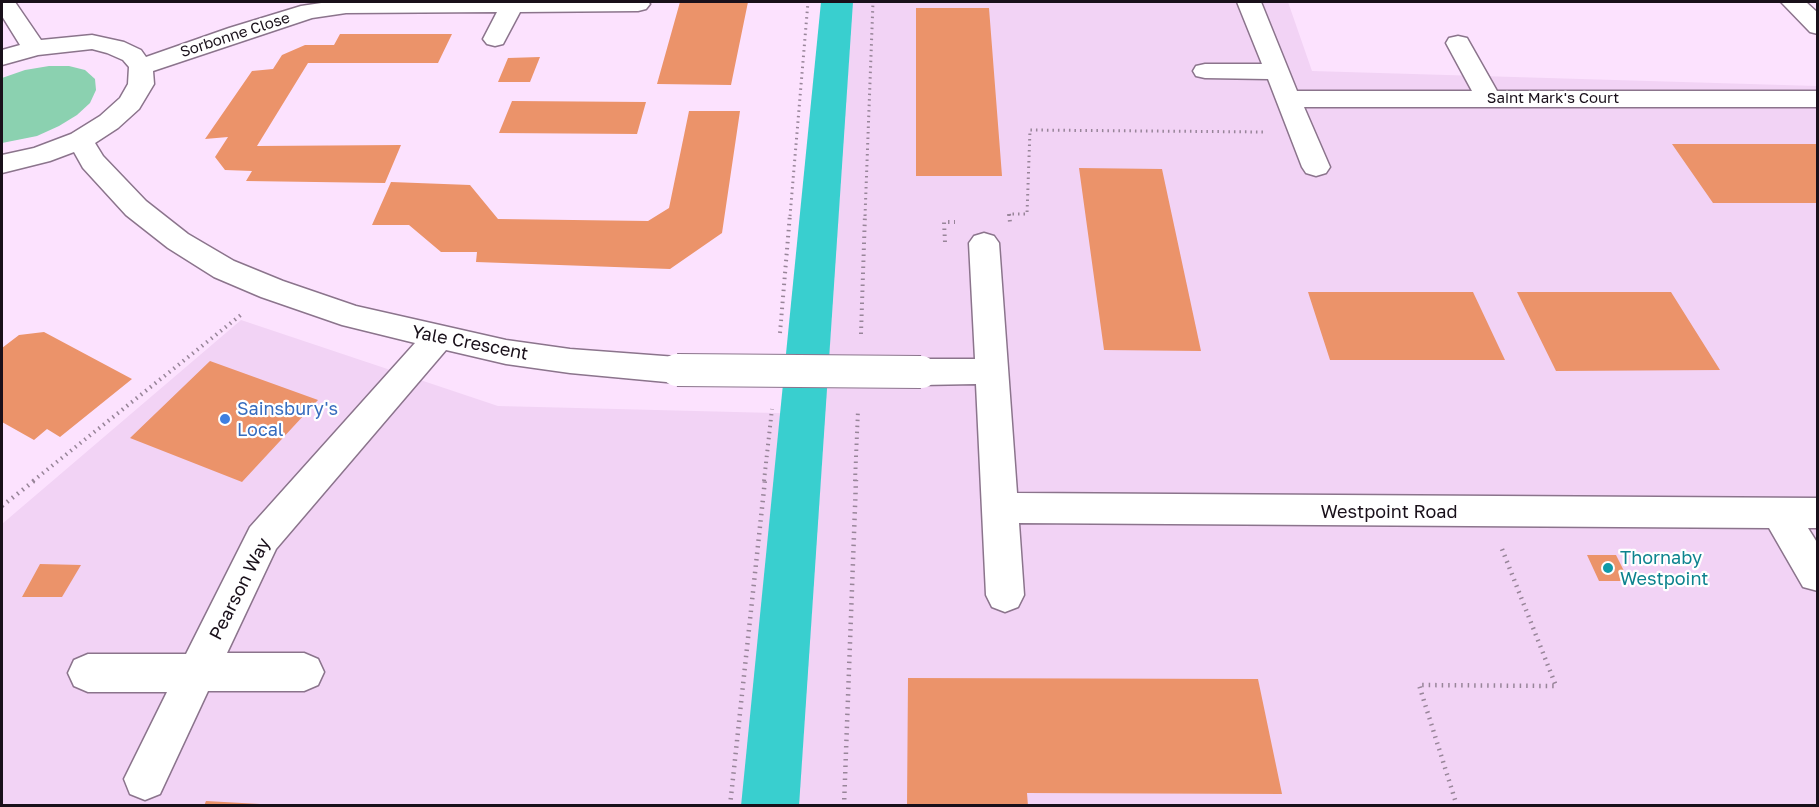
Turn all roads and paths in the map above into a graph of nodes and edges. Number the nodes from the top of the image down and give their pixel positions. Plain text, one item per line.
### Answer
1 (3, 2) edge
2 (1249, 2) edge
3 (638, 4) dead end
4 (308, 6) edge
5 (511, 6) junction
6 (495, 39) dead end
7 (1458, 43) dead end
8 (34, 48) junction
9 (2, 58) edge
10 (141, 68) junction
11 (1205, 71) dead end
12 (1277, 72) junction
13 (1488, 98) junction
14 (1288, 99) junction
15 (1818, 99) edge
16 (1301, 132) junction
17 (80, 140) junction
18 (2, 164) edge
19 (1316, 167) dead end
20 (1009, 214) dead end
21 (984, 243) dead end
22 (273, 289) junction
23 (438, 338) junction
24 (991, 370) junction
25 (2, 506) edge
26 (999, 508) junction
27 (1487, 512) junction
28 (1779, 513) junction
29 (1818, 513) edge
30 (1816, 575) edge
31 (1005, 595) dead end
32 (198, 672) junction
33 (304, 672) dead end
34 (88, 673) dead end
35 (145, 779) dead end
36 (1456, 806) edge

1 - 8 street
2 - 12 street
3 - 5 street, Sorbonne Close
4 - 5 street, Sorbonne Close
4 - 10 street, Sorbonne Close
5 - 6 street
7 - 13 street
8 - 9 street
8 - 10 street
10 - 17 street
11 - 12 street
12 - 14 street
13 - 14 street, Saint Mark's Court
13 - 15 street, Saint Mark's Court
14 - 16 street
16 - 19 street
16 - 20 path
17 - 18 street
17 - 22 street, Yale Crescent
21 - 24 street
22 - 23 street, Yale Crescent
22 - 25 path
23 - 24 street, Yale Crescent, bridge
23 - 32 street, Pearson Way
24 - 26 street
26 - 27 street, Westpoint Road
26 - 31 street
27 - 28 street, Westpoint Road
27 - 36 path
28 - 29 street, Westpoint Road
28 - 30 street
32 - 33 street
32 - 34 street
32 - 35 street, Pearson Way

